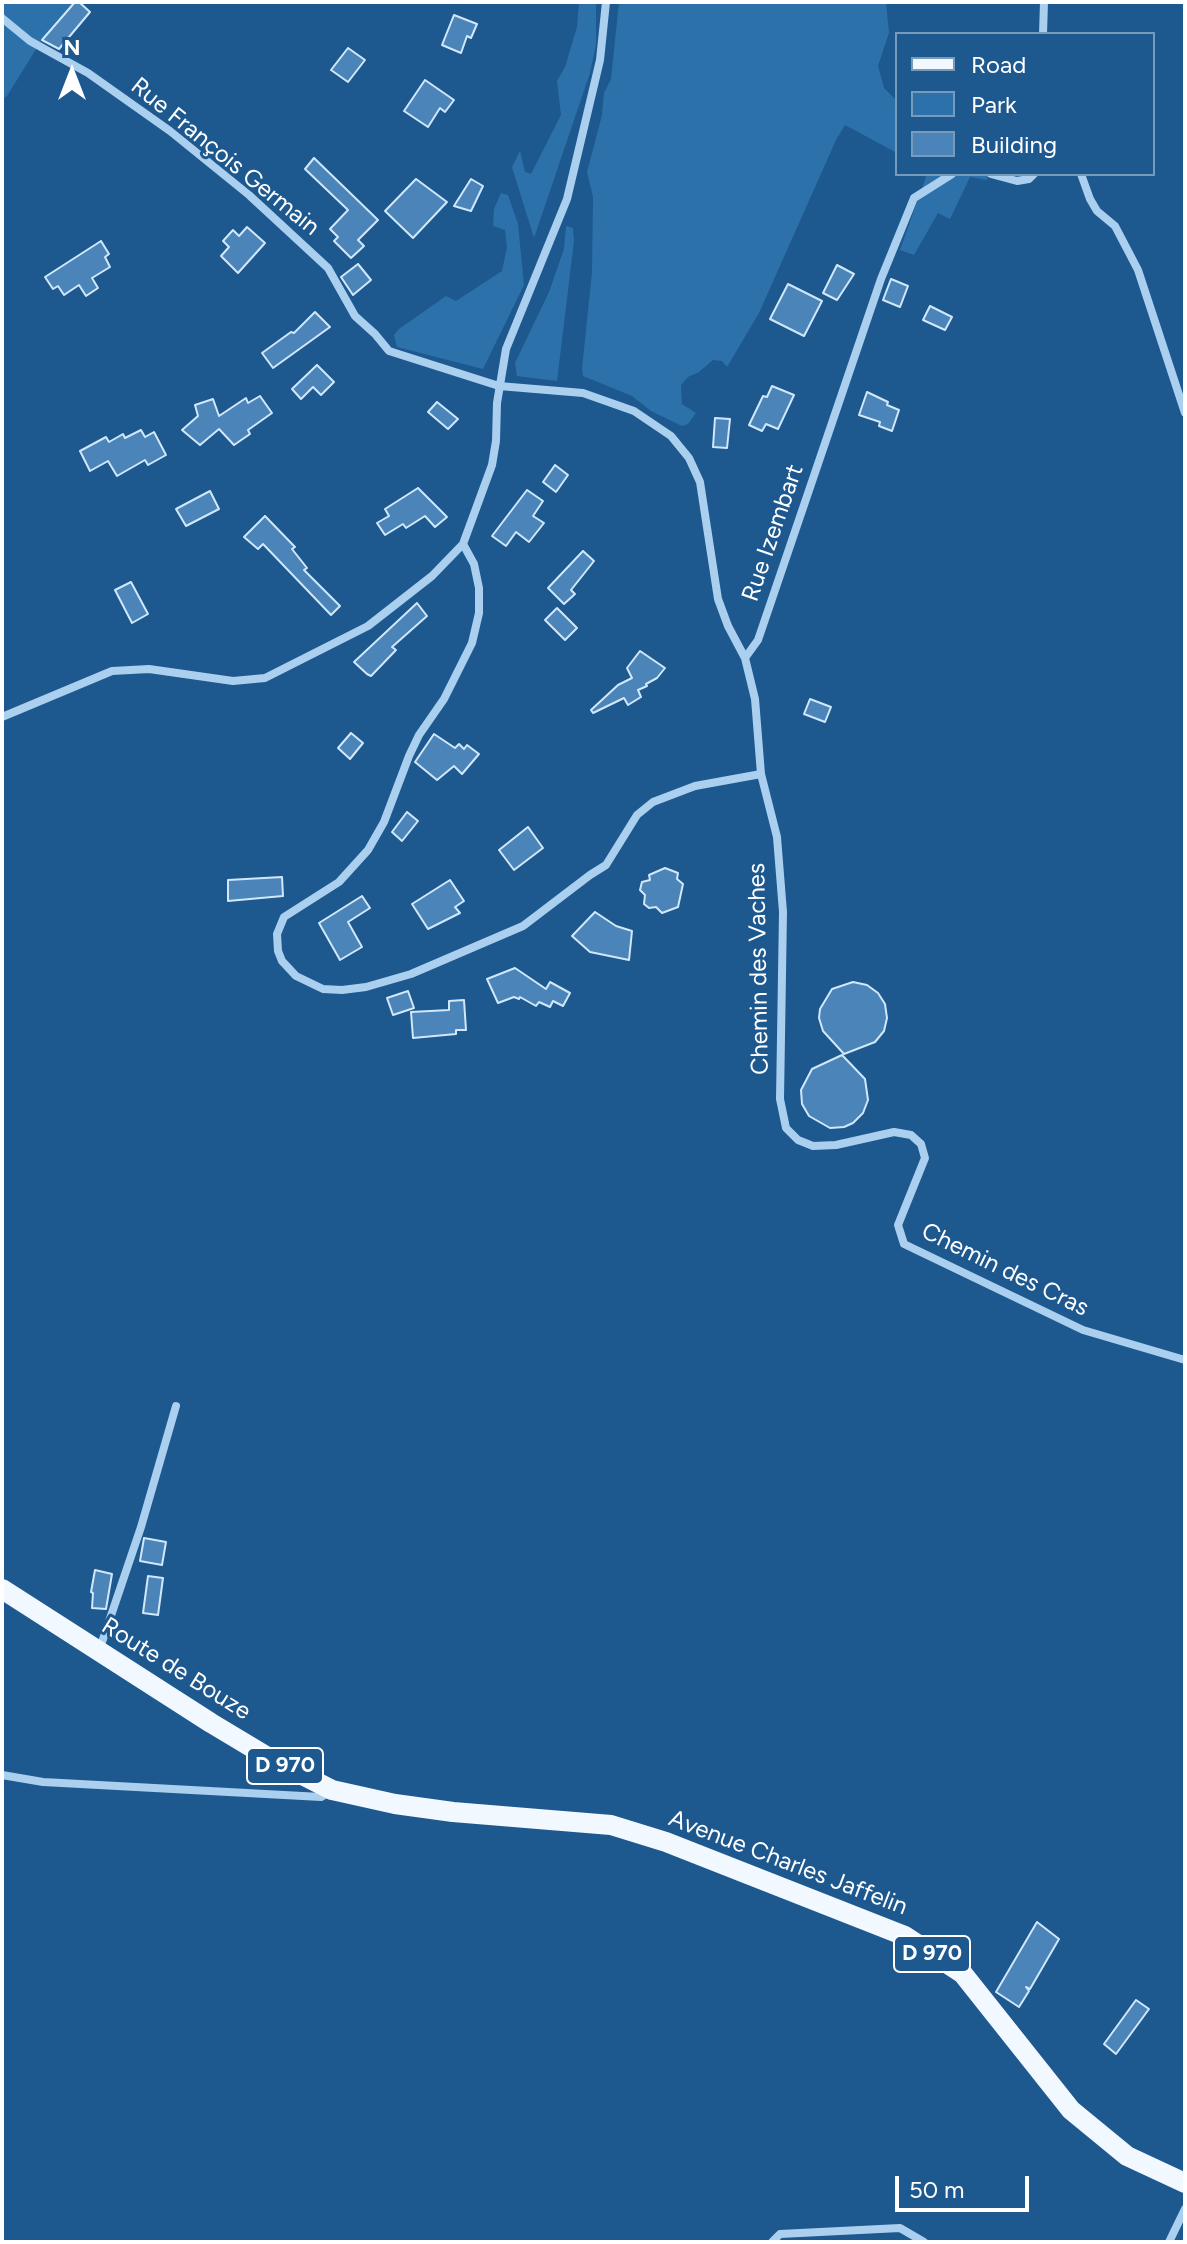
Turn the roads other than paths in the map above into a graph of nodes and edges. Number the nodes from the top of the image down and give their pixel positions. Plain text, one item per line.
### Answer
1 (606, 2) edge
2 (1044, 2) edge
3 (2, 18) edge
4 (1043, 32) edge
5 (949, 176) edge
6 (998, 176) edge
7 (1032, 176) edge
8 (1082, 176) edge
9 (499, 386) junction
10 (1185, 413) edge
11 (463, 544) junction
12 (745, 658) junction
13 (2, 717) edge
14 (761, 774) junction
15 (792, 1135) joint
16 (1185, 1360) edge
17 (176, 1406) dead end
18 (2, 1589) edge
19 (99, 1651) junction
20 (2, 1775) edge
21 (332, 1790) junction
22 (611, 1825) joint
23 (1185, 2183) edge
24 (1185, 2209) edge
25 (772, 2242) edge
26 (924, 2242) edge
27 (1169, 2242) edge

1 - 9 street
2 - 4 street
3 - 9 street, Rue François Germain
5 - 12 street, Rue Izembart
6 - 7 street
8 - 10 street
9 - 11 street
9 - 12 street, Rue François Germain
11 - 13 street
11 - 14 street
12 - 14 street, Chemin des Vaches
14 - 15 street, Chemin des Vaches
15 - 16 street, Chemin des Cras
17 - 19 street
18 - 19 main road, Route de Bouze / D 970
19 - 21 main road, Route de Bouze / D 970
20 - 21 street
21 - 22 main road, Route de Bouze / D 970
22 - 23 main road, Avenue Charles Jaffelin / D 970
24 - 27 street
25 - 26 street

